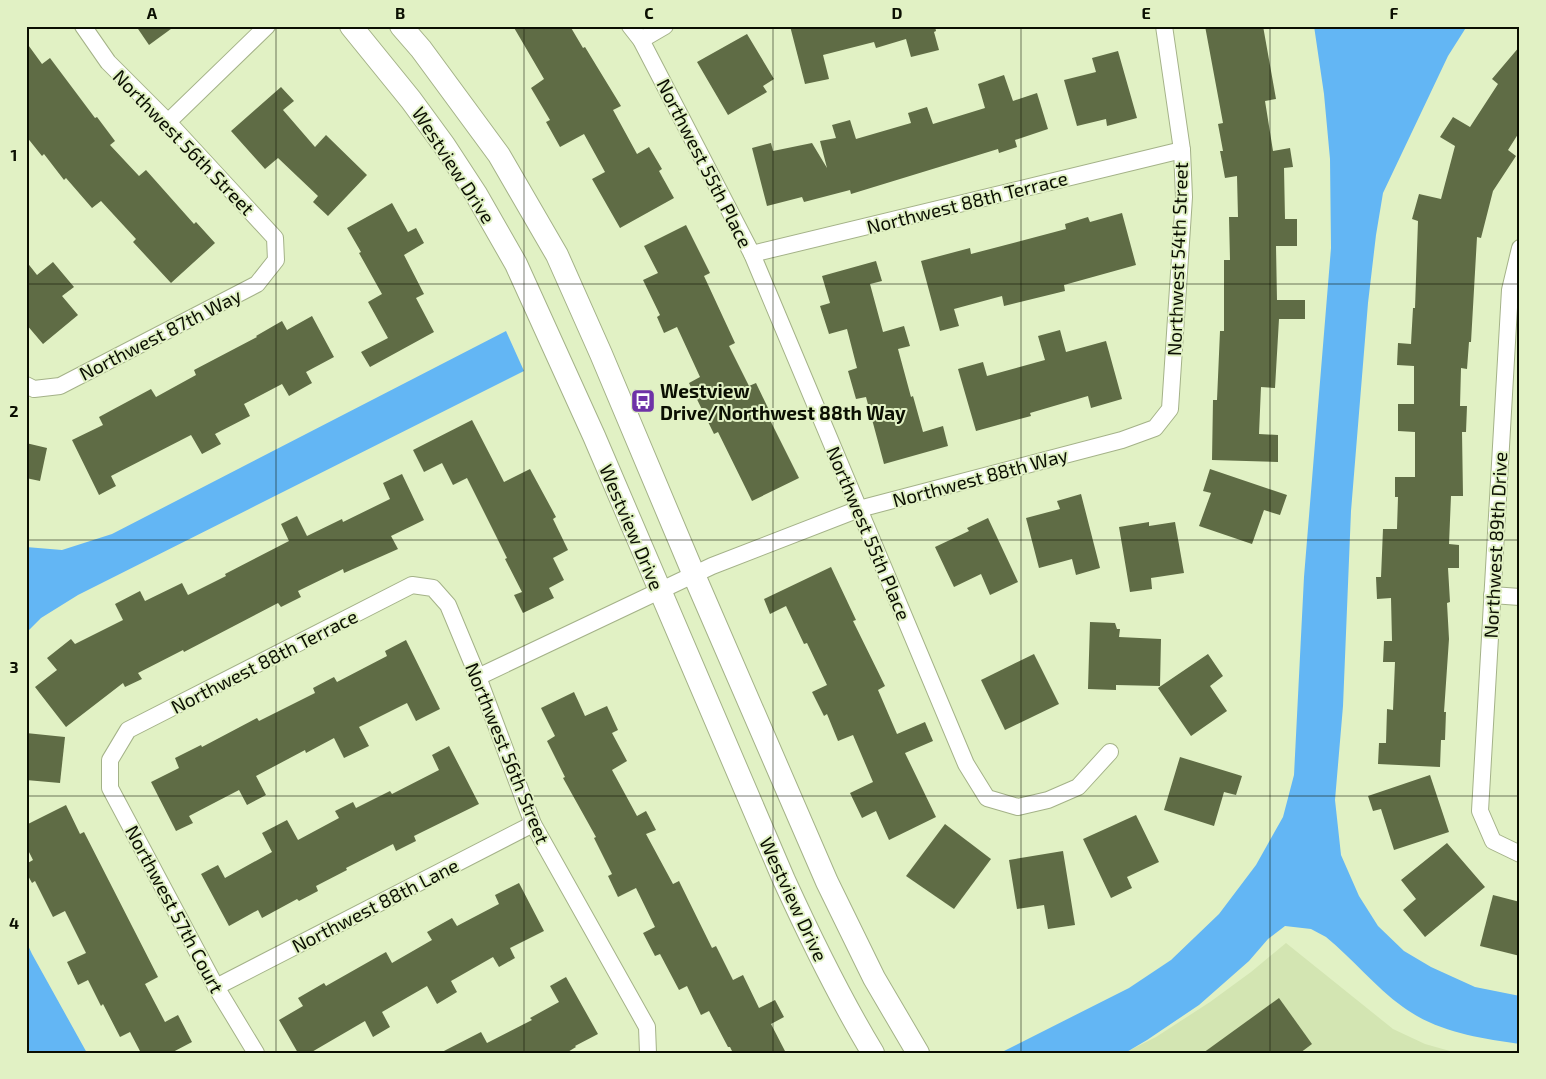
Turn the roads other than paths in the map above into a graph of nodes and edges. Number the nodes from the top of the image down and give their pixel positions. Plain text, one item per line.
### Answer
1 (83, 26) edge
2 (266, 26) edge
3 (351, 26) edge
4 (402, 26) edge
5 (630, 26) edge
6 (665, 26) edge
7 (1164, 26) edge
8 (641, 40) junction
9 (168, 122) junction
10 (1182, 150) junction
11 (1520, 248) edge
12 (752, 254) junction
13 (276, 260) joint
14 (30, 387) edge
15 (1155, 428) joint
16 (859, 509) junction
17 (694, 575) junction
18 (433, 588) joint
19 (660, 592) junction
20 (1492, 595) junction
21 (1520, 597) edge
22 (478, 678) junction
23 (1110, 752) dead end
24 (110, 760) joint
25 (533, 824) junction
26 (1520, 854) edge
27 (216, 987) junction
28 (256, 1053) edge
29 (648, 1053) edge
30 (872, 1053) edge
31 (918, 1053) edge

1 - 9 street, Northwest 56th Street
2 - 9 street
3 - 19 street, Westview Drive
4 - 17 street, Westview Drive
5 - 8 street, Northwest 55th Place
6 - 8 street
7 - 10 street, Northwest 54th Street
8 - 12 street, Northwest 55th Place
9 - 13 street, Northwest 56th Street
10 - 12 street, Northwest 88th Terrace
10 - 15 street, Northwest 54th Street
11 - 20 street, Northwest 89th Drive
12 - 16 street, Northwest 55th Place
13 - 14 street, Northwest 87th Way
15 - 16 street, Northwest 88th Way
16 - 17 street, Northwest 88th Way
16 - 23 street, Northwest 55th Place
17 - 19 street, Northwest 88th Way
17 - 31 street, Westview Drive
18 - 22 street, Northwest 56th Street
18 - 24 street, Northwest 88th Terrace
19 - 22 street, Northwest 88th Way
19 - 30 street, Westview Drive
20 - 21 street
20 - 26 street, Northwest 89th Drive
22 - 25 street, Northwest 56th Street
24 - 27 street, Northwest 57th Court
25 - 27 street, Northwest 88th Lane
25 - 29 street, Northwest 56th Street
27 - 28 street, Northwest 57th Court

